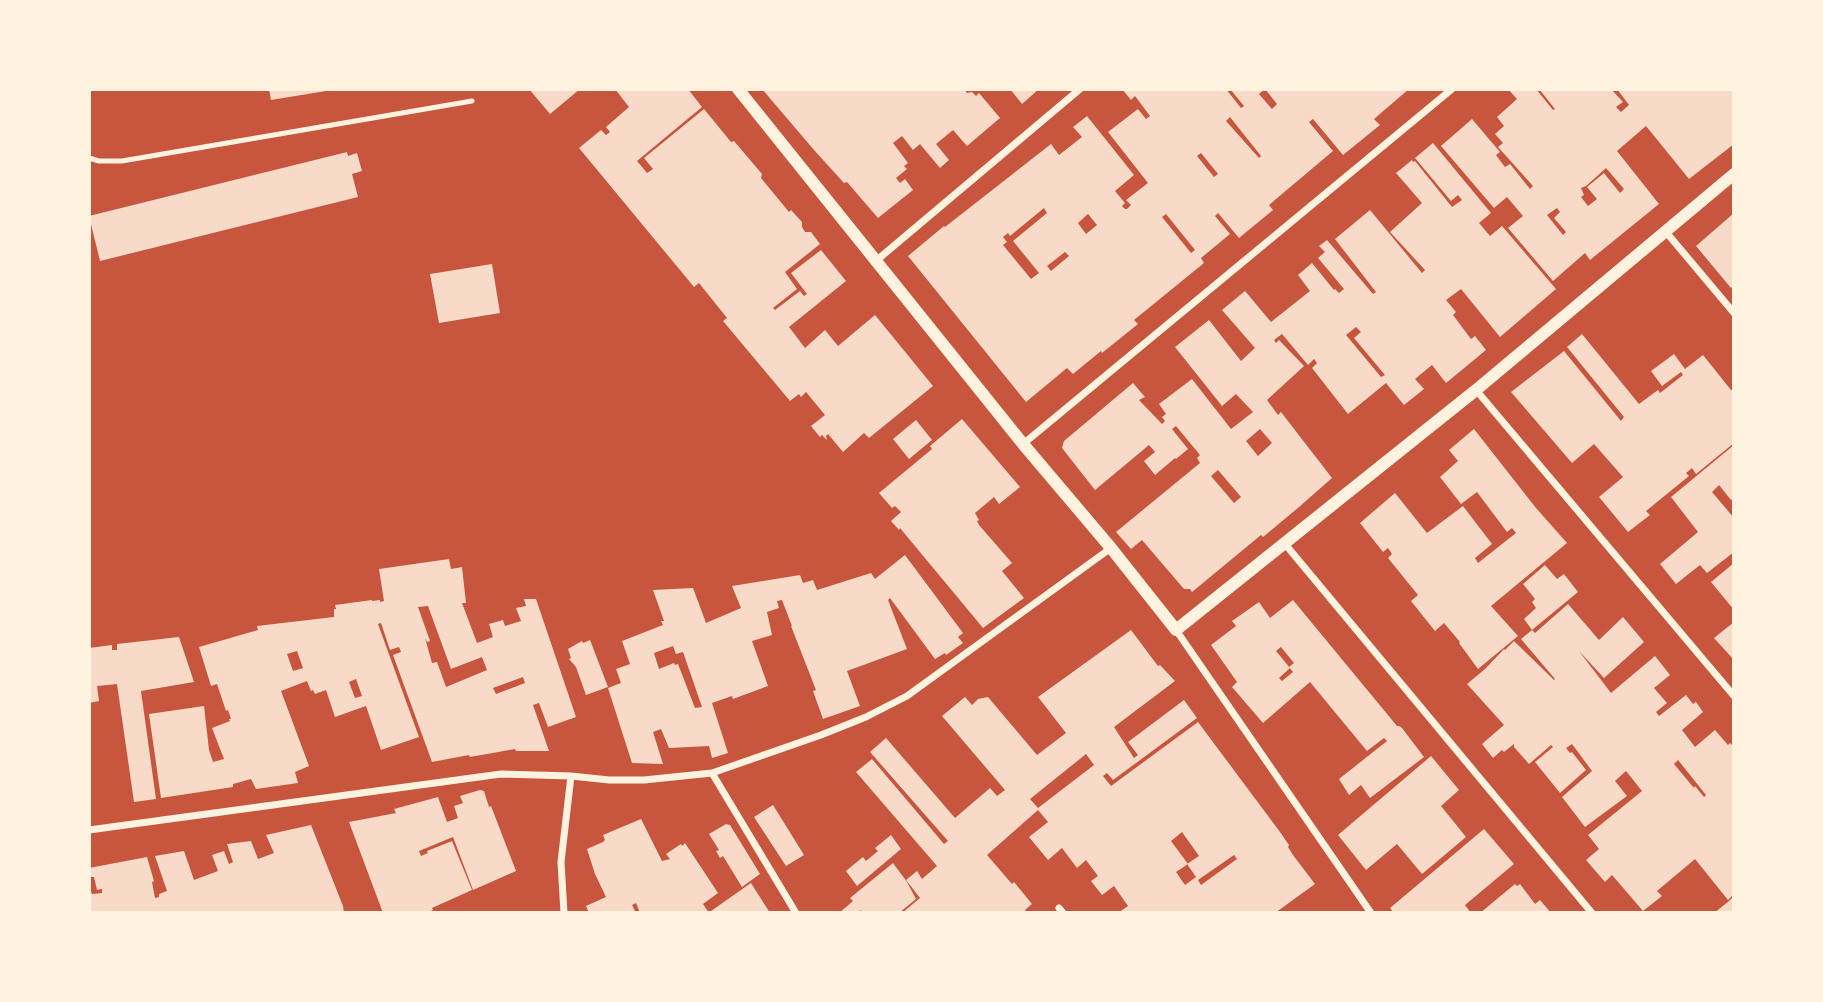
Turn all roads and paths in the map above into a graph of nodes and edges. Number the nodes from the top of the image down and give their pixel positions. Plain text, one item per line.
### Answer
1 (737, 89) edge
2 (1080, 89) edge
3 (1452, 89) edge
4 (472, 101) dead end
5 (89, 158) edge
6 (1734, 174) edge
7 (1666, 232) junction
8 (877, 260) junction
9 (1734, 313) edge
10 (1476, 390) junction
11 (1023, 444) junction
12 (1285, 544) junction
13 (1111, 548) junction
14 (1176, 630) junction
15 (1734, 696) edge
16 (712, 773) junction
17 (570, 776) junction
18 (89, 830) edge
19 (564, 913) edge
20 (796, 913) edge
21 (1371, 913) edge
22 (1592, 913) edge

1 - 8 street
2 - 8 street
3 - 11 street
4 - 5 lane
6 - 7 street
7 - 9 street
7 - 10 street
8 - 11 street
10 - 12 street
10 - 15 street
11 - 13 street
12 - 14 street
12 - 22 street
13 - 14 street
13 - 16 street
14 - 21 street
16 - 17 street
16 - 20 street
17 - 18 street
17 - 19 street

